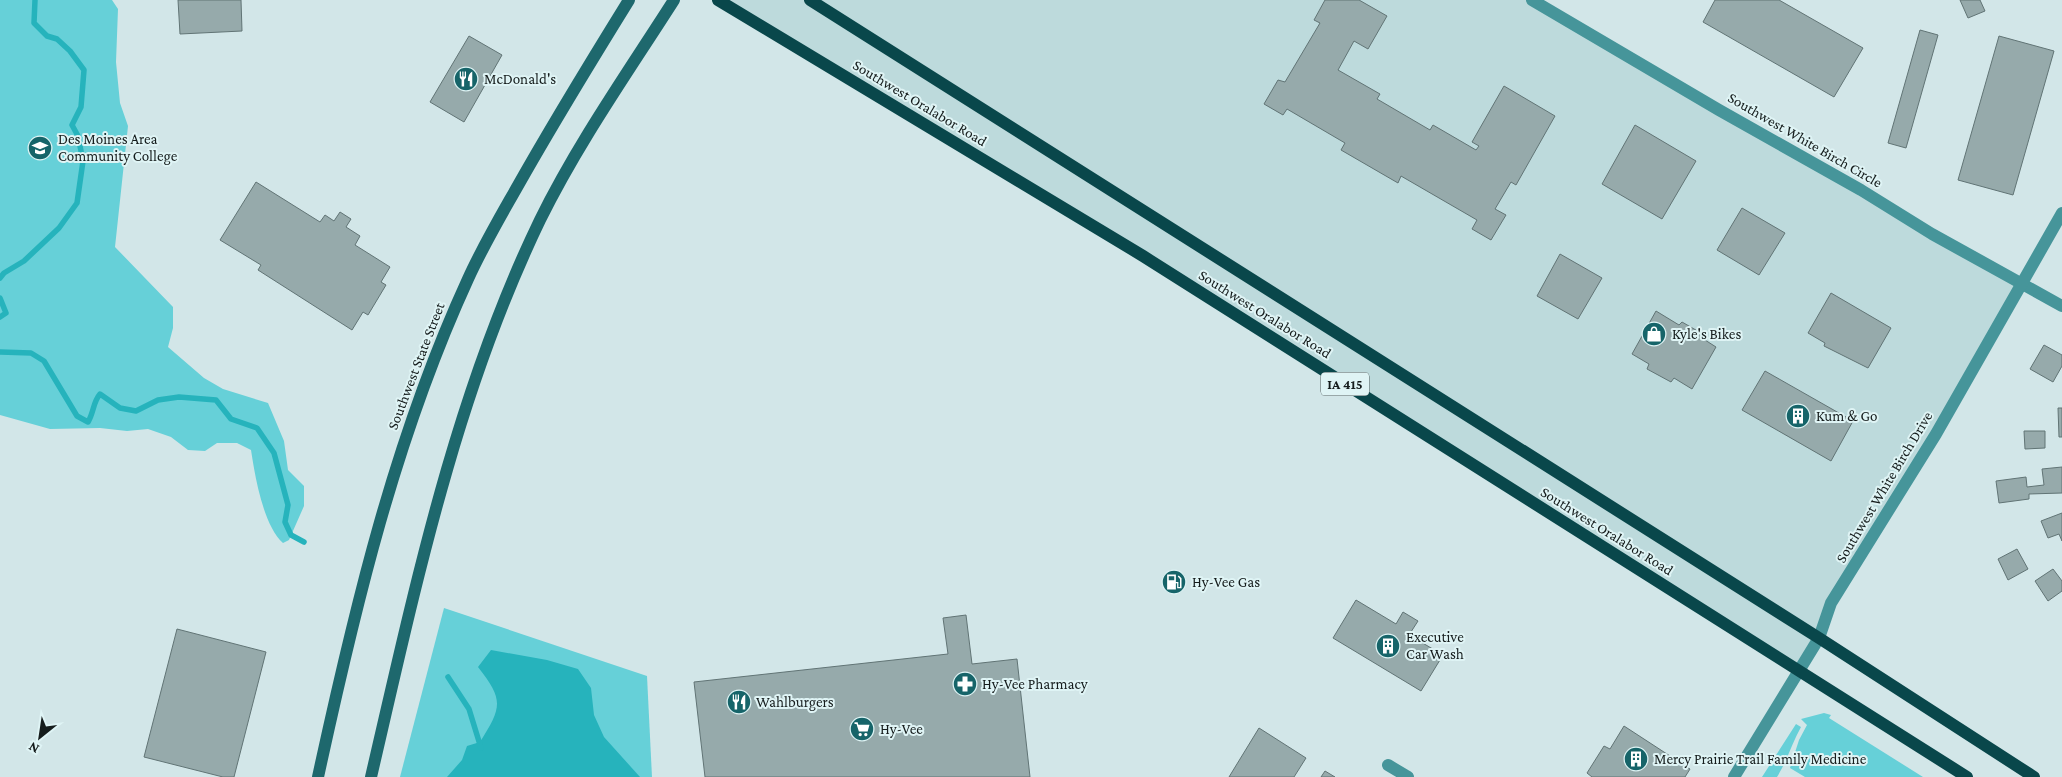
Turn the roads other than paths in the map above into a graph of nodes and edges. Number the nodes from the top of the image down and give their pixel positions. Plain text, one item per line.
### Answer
1 (629, 0) edge
2 (674, 0) edge
3 (718, 0) edge
4 (810, 0) edge
5 (1532, 0) edge
6 (2062, 213) edge
7 (2022, 284) junction
8 (2062, 306) edge
9 (1819, 638) junction
10 (1800, 671) junction
11 (1388, 765) dead end
12 (318, 777) edge
13 (371, 777) edge
14 (1408, 777) edge
15 (1734, 777) edge
16 (1967, 777) edge
17 (2034, 777) edge

1 - 12 main road, Southwest State Street
2 - 13 main road
3 - 10 main road, Southwest Oralabor Road / IA 415
4 - 9 main road, Southwest Oralabor Road / IA 415
5 - 7 street, Southwest White Birch Circle
6 - 7 street, Southwest White Birch Drive
7 - 8 street, Southwest White Birch Circle
7 - 9 street, Southwest White Birch Drive
9 - 10 street, Southwest White Birch Drive
9 - 17 main road, Southwest Oralabor Road / IA 415
10 - 15 street, Southwest White Birch Drive
10 - 16 main road, Southwest Oralabor Road / IA 415
11 - 14 street

